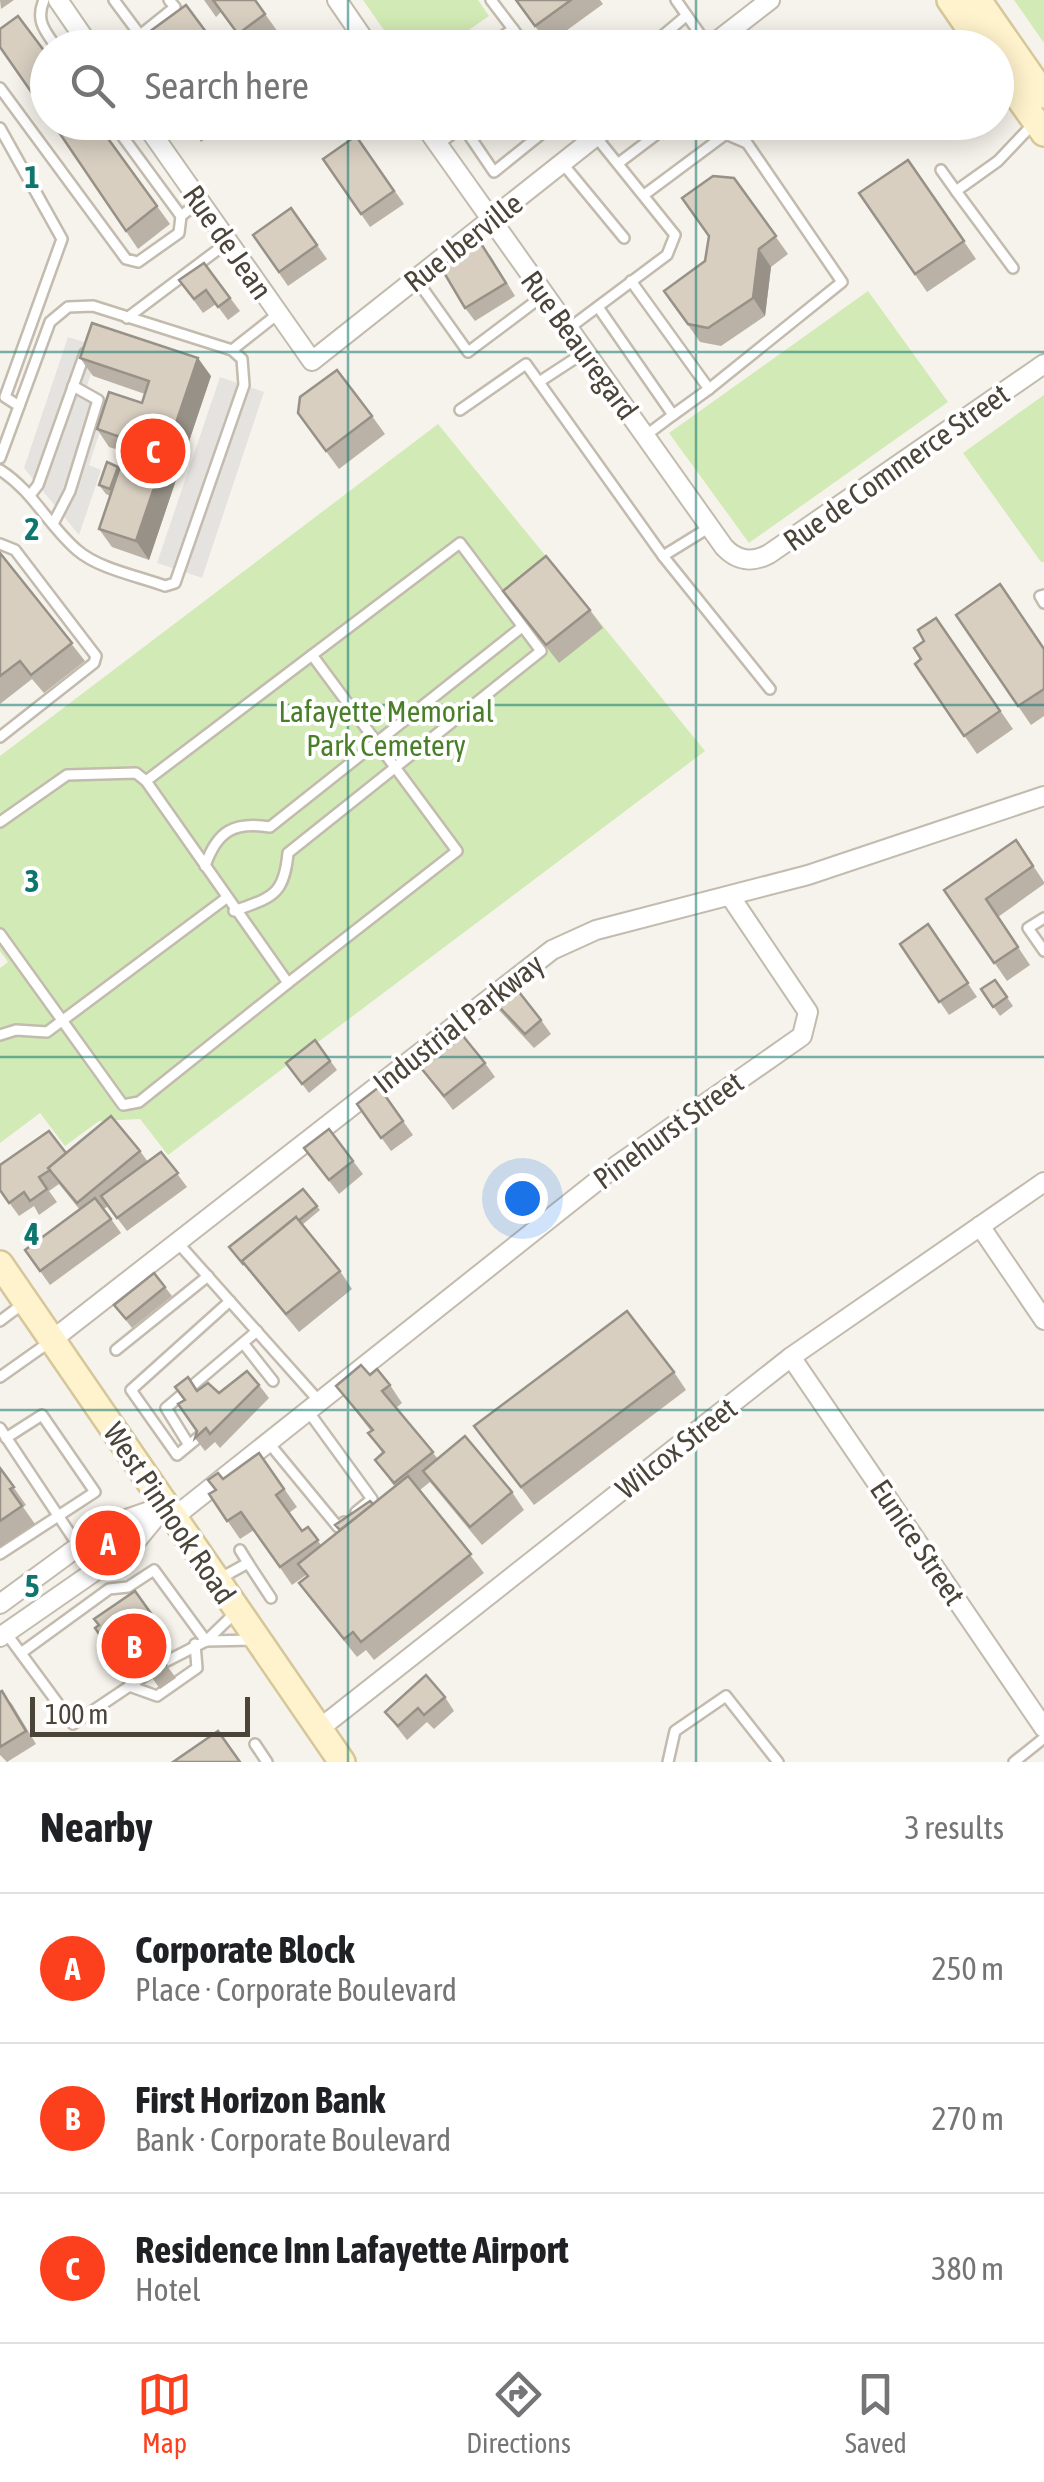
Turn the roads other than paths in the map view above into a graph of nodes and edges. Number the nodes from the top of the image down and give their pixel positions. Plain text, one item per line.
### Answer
1 (44, 0) edge
2 (58, 0) edge
3 (114, 0) edge
4 (169, 0) edge
5 (336, 0) edge
6 (491, 0) edge
7 (676, 0) edge
8 (770, 0) edge
9 (950, 0) edge
10 (978, 0) edge
11 (686, 16) junction
12 (512, 29) edge
13 (45, 30) edge
14 (79, 30) edge
15 (136, 30) edge
16 (146, 30) edge
17 (357, 30) edge
18 (669, 30) edge
19 (696, 30) edge
20 (731, 30) edge
21 (971, 30) edge
22 (999, 30) edge
23 (1014, 51) edge
24 (0, 88) edge
25 (1014, 89) edge
26 (1044, 94) edge
27 (1041, 124) edge
28 (0, 128) edge
29 (30, 129) edge
30 (38, 140) edge
31 (125, 140) edge
32 (157, 140) edge
33 (435, 140) edge
34 (443, 140) edge
35 (472, 140) edge
36 (534, 140) edge
37 (582, 140) edge
38 (599, 140) edge
39 (649, 140) edge
40 (718, 140) edge
41 (740, 140) edge
42 (438, 144) junction
43 (620, 162) junction
44 (562, 164) junction
45 (940, 170) dead end
46 (956, 191) junction
47 (644, 195) junction
48 (200, 202) junction
49 (181, 216) junction
50 (490, 220) junction
51 (624, 238) dead end
52 (228, 242) junction
53 (1013, 268) dead end
54 (416, 279) junction
55 (632, 282) junction
56 (544, 295) junction
57 (598, 306) junction
58 (101, 308) junction
59 (279, 313) junction
60 (127, 318) junction
61 (95, 326) edge
62 (568, 329) junction
63 (88, 344) edge
64 (232, 350) junction
65 (585, 352) junction
66 (312, 361) joint
67 (1044, 364) edge
68 (538, 382) junction
69 (73, 386) junction
70 (708, 389) junction
71 (2, 396) edge
72 (19, 406) junction
73 (460, 410) dead end
74 (673, 416) junction
75 (644, 436) junction
76 (0, 458) edge
77 (0, 470) edge
78 (31, 494) junction
79 (54, 522) junction
80 (710, 527) junction
81 (0, 544) edge
82 (664, 556) junction
83 (744, 560) joint
84 (1044, 596) edge
85 (1044, 603) edge
86 (522, 627) junction
87 (312, 655) junction
88 (770, 689) dead end
89 (0, 737) edge
90 (376, 742) junction
91 (395, 767) junction
92 (146, 781) junction
93 (1044, 796) edge
94 (0, 822) edge
95 (205, 866) junction
96 (730, 896) junction
97 (225, 898) junction
98 (234, 911) junction
99 (1044, 918) edge
100 (0, 934) edge
101 (1044, 951) edge
102 (288, 983) junction
103 (60, 1022) junction
104 (0, 1035) edge
105 (1044, 1182) edge
106 (980, 1226) junction
107 (178, 1243) junction
108 (0, 1264) edge
109 (208, 1276) junction
110 (26, 1302) junction
111 (230, 1302) junction
112 (1044, 1320) edge
113 (0, 1321) edge
114 (256, 1331) junction
115 (52, 1340) junction
116 (244, 1343) junction
117 (116, 1350) dead end
118 (791, 1356) junction
119 (289, 1367) junction
120 (0, 1376) edge
121 (273, 1381) junction
122 (262, 1391) edge
123 (314, 1406) junction
124 (0, 1428) edge
125 (200, 1436) edge
126 (6, 1438) junction
127 (268, 1442) junction
128 (190, 1445) junction
129 (169, 1512) junction
130 (58, 1516) junction
131 (85, 1543) junction
132 (240, 1550) dead end
133 (0, 1554) edge
134 (248, 1563) junction
135 (114, 1564) junction
136 (216, 1581) junction
137 (271, 1598) dead end
138 (0, 1604) edge
139 (237, 1611) junction
140 (3, 1635) edge
141 (258, 1640) junction
142 (201, 1643) junction
143 (20, 1653) junction
144 (165, 1662) edge
145 (148, 1673) edge
146 (129, 1686) junction
147 (1044, 1728) edge
148 (319, 1729) junction
149 (1044, 1738) edge
150 (254, 1744) dead end
151 (336, 1760) edge
152 (267, 1762) edge
153 (668, 1762) edge
154 (778, 1762) edge
155 (1014, 1762) edge

1 - 13 lane
2 - 14 street
3 - 15 lane
4 - 16 lane
5 - 17 street
6 - 12 lane
7 - 11 lane
8 - 20 street
9 - 21 main road
10 - 22 main road
11 - 18 lane
11 - 19 lane
23 - 26 main road
24 - 29 lane
25 - 27 main road
27 - 46 lane
28 - 71 lane
30 - 49 lane
31 - 49 lane
32 - 48 street, Rue de Jean
33 - 42 street, Rue Beauregard
34 - 42 lane
35 - 36 lane
37 - 44 street, Rue Iberville
38 - 43 lane
39 - 43 lane
40 - 47 lane
41 - 70 lane
42 - 50 street, Rue Beauregard
43 - 47 lane
44 - 50 street, Rue Iberville
44 - 51 lane
45 - 46 lane
46 - 53 lane
47 - 55 lane
48 - 49 lane
48 - 52 street, Rue de Jean
50 - 54 street, Rue Iberville
50 - 56 street, Rue Beauregard
52 - 59 street, Rue de Jean
52 - 60 lane
54 - 56 lane
54 - 66 street, Rue Iberville
55 - 57 lane
55 - 70 lane
56 - 62 street, Rue Beauregard
57 - 62 lane
57 - 74 lane
58 - 60 lane
58 - 61 lane
58 - 72 lane
59 - 64 lane
59 - 66 street, Rue de Jean
60 - 64 lane
62 - 65 street, Rue Beauregard
63 - 69 lane
64 - 79 lane
65 - 68 lane
65 - 75 street, Rue Beauregard
67 - 83 street, Rue de Commerce Street
68 - 73 lane
68 - 82 lane
69 - 78 lane
69 - 79 lane
70 - 74 lane
71 - 72 lane
72 - 76 lane
74 - 75 lane
75 - 80 street, Rue Beauregard
77 - 78 lane
78 - 79 lane
80 - 82 lane
80 - 83 street, Rue Beauregard
81 - 89 lane
82 - 88 lane
84 - 85 lane
86 - 87 lane
86 - 90 lane
86 - 91 lane
87 - 90 lane
87 - 92 lane
90 - 91 lane
90 - 95 lane
91 - 98 lane
91 - 102 lane
92 - 94 lane
92 - 95 lane
93 - 96 street, Industrial Parkway
95 - 97 lane
96 - 107 street, Industrial Parkway
96 - 123 street, Pinehurst Street
97 - 98 lane
97 - 103 lane
98 - 102 lane
99 - 101 lane
100 - 103 lane
102 - 103 lane
103 - 104 lane
105 - 106 street, Wilcox Street
106 - 112 street
106 - 118 street, Wilcox Street
107 - 109 lane
107 - 115 street, Industrial Parkway
108 - 110 main road, West Pinhook Road
109 - 111 lane
109 - 117 lane
110 - 113 lane
110 - 115 main road, West Pinhook Road
111 - 114 lane
111 - 128 lane
114 - 116 lane
114 - 119 lane
115 - 120 lane
115 - 129 main road, West Pinhook Road
116 - 121 lane
116 - 128 lane
118 - 147 street, Eunice Street
118 - 148 street, Wilcox Street
119 - 121 lane
119 - 123 lane
121 - 122 lane
123 - 127 street, Pinehurst Street
123 - 127 lane
124 - 126 lane
125 - 128 lane
126 - 130 lane
126 - 130 lane
127 - 129 street, Pinehurst Street
129 - 131 street
129 - 135 street
129 - 136 main road, West Pinhook Road
130 - 131 lane
130 - 133 lane
131 - 135 street
131 - 138 street
132 - 134 lane
134 - 136 lane
134 - 137 lane
135 - 140 street
136 - 139 main road, West Pinhook Road
139 - 141 main road, West Pinhook Road
139 - 142 lane
140 - 143 lane
141 - 142 lane
141 - 148 main road, West Pinhook Road
142 - 143 lane
142 - 144 lane
142 - 146 lane
143 - 146 lane
145 - 146 lane
148 - 151 main road, West Pinhook Road
149 - 155 lane
150 - 152 lane
153 - 154 lane

